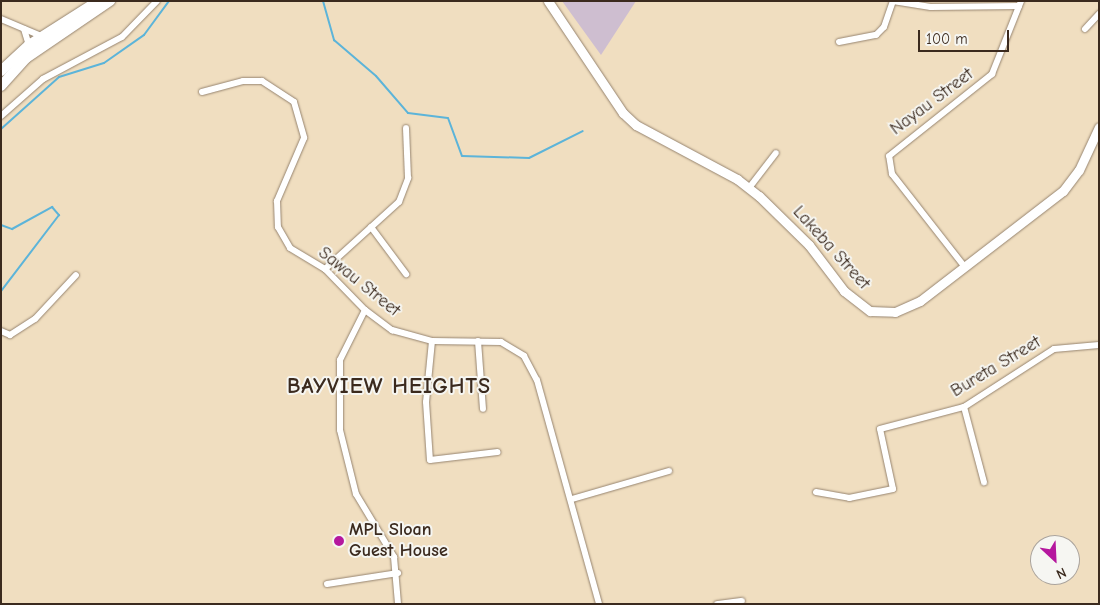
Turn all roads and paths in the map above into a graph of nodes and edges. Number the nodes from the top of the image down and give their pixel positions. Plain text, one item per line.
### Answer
1 (98, 1) edge
2 (110, 1) edge
3 (157, 1) edge
4 (548, 1) edge
5 (893, 1) edge
6 (1020, 4) edge
7 (1099, 14) edge
8 (1, 19) edge
9 (24, 29) junction
10 (1084, 29) dead end
11 (41, 36) junction
12 (839, 42) dead end
13 (28, 44) junction
14 (1, 71) edge
15 (1, 86) edge
16 (202, 92) dead end
17 (1, 116) edge
18 (1099, 127) edge
19 (406, 128) dead end
20 (776, 154) dead end
21 (749, 188) junction
22 (370, 227) junction
23 (964, 266) junction
24 (325, 269) junction
25 (406, 274) dead end
26 (76, 275) dead end
27 (366, 310) junction
28 (1, 331) edge
29 (432, 341) junction
30 (478, 341) junction
31 (1099, 345) edge
32 (964, 407) junction
33 (483, 410) dead end
34 (498, 452) dead end
35 (669, 471) dead end
36 (984, 482) dead end
37 (816, 492) dead end
38 (572, 499) junction
39 (398, 573) junction
40 (327, 584) dead end
41 (742, 601) dead end
42 (398, 604) edge
43 (599, 604) edge
44 (717, 604) edge

1 - 11 highway
2 - 15 highway
3 - 17 street
4 - 21 main road, Lakeba Street
5 - 6 street
5 - 12 street
6 - 23 street, Nayau Street
7 - 10 street
8 - 9 street
9 - 11 street
9 - 13 street
11 - 13 highway
13 - 14 highway
16 - 24 street, Sawau Street
18 - 23 main road, Lakeba Street
19 - 22 street
20 - 21 street
21 - 23 main road, Lakeba Street
22 - 24 street
22 - 25 street
24 - 27 street, Sawau Street
26 - 28 street
27 - 29 street, Sawau Street
27 - 39 street
29 - 30 street, Sawau Street
29 - 34 street
30 - 33 street
30 - 38 street, Sawau Street
31 - 32 street, Bureta Street
32 - 36 street
32 - 37 street, Bureta Street
35 - 38 street
38 - 43 street, Sawau Street
39 - 40 street
39 - 42 street
41 - 44 street

